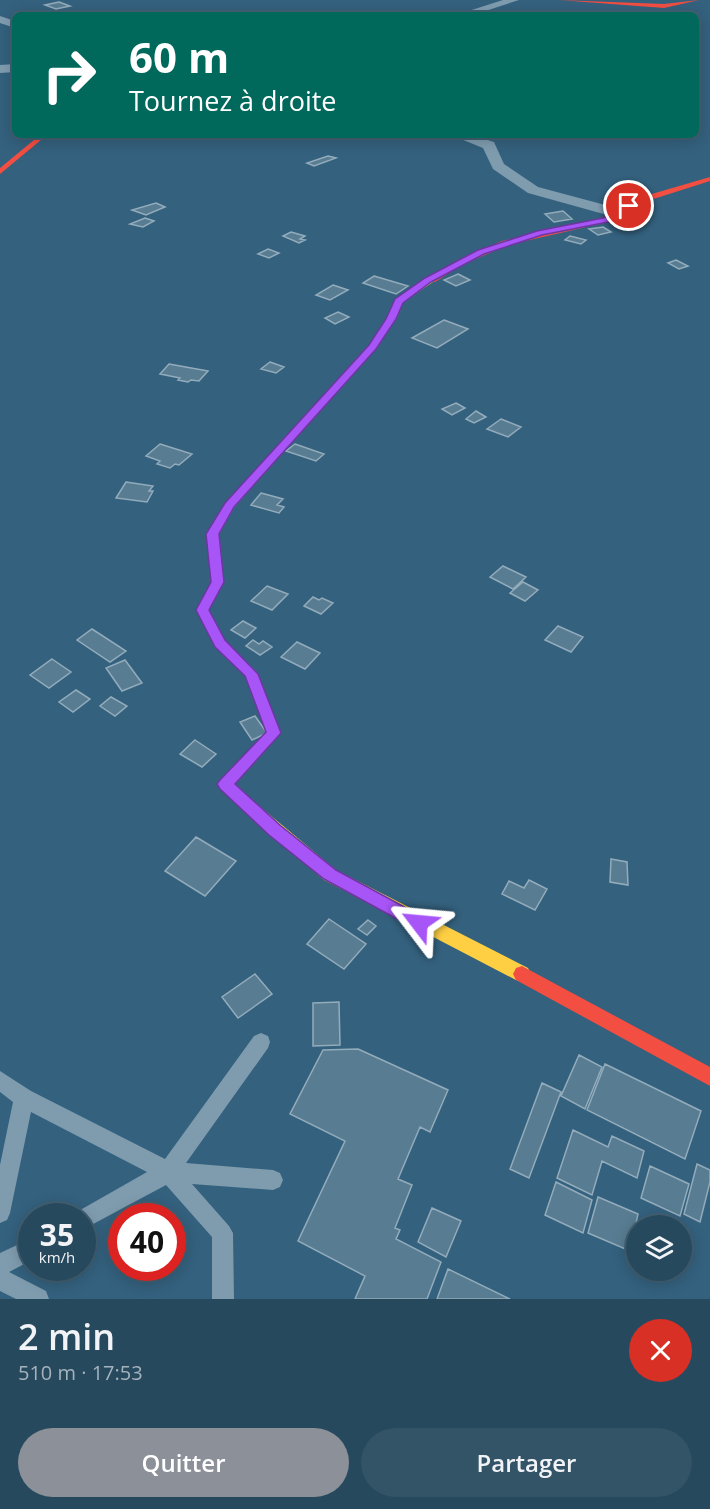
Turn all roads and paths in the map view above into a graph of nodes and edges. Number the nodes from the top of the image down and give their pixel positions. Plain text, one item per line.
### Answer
1 (514, 0) edge
2 (562, 0) edge
3 (696, 0) edge
4 (472, 12) edge
5 (40, 138) edge
6 (466, 138) edge
7 (0, 172) edge
8 (710, 179) edge
9 (618, 213) junction
10 (261, 1042) dead end
11 (710, 1077) edge
12 (0, 1080) edge
13 (24, 1098) junction
14 (168, 1172) junction
15 (273, 1179) dead end
16 (96, 1212) edge
17 (0, 1213) edge
18 (18, 1255) edge
19 (0, 1265) edge
20 (0, 1279) edge
21 (38, 1299) edge
22 (223, 1299) edge

1 - 4 street
2 - 3 street
5 - 7 street
6 - 9 street
8 - 9 street
9 - 11 street
10 - 14 lane
12 - 13 lane
13 - 14 lane
13 - 17 lane
14 - 15 lane
14 - 16 lane
14 - 22 lane
18 - 19 lane
20 - 21 lane

